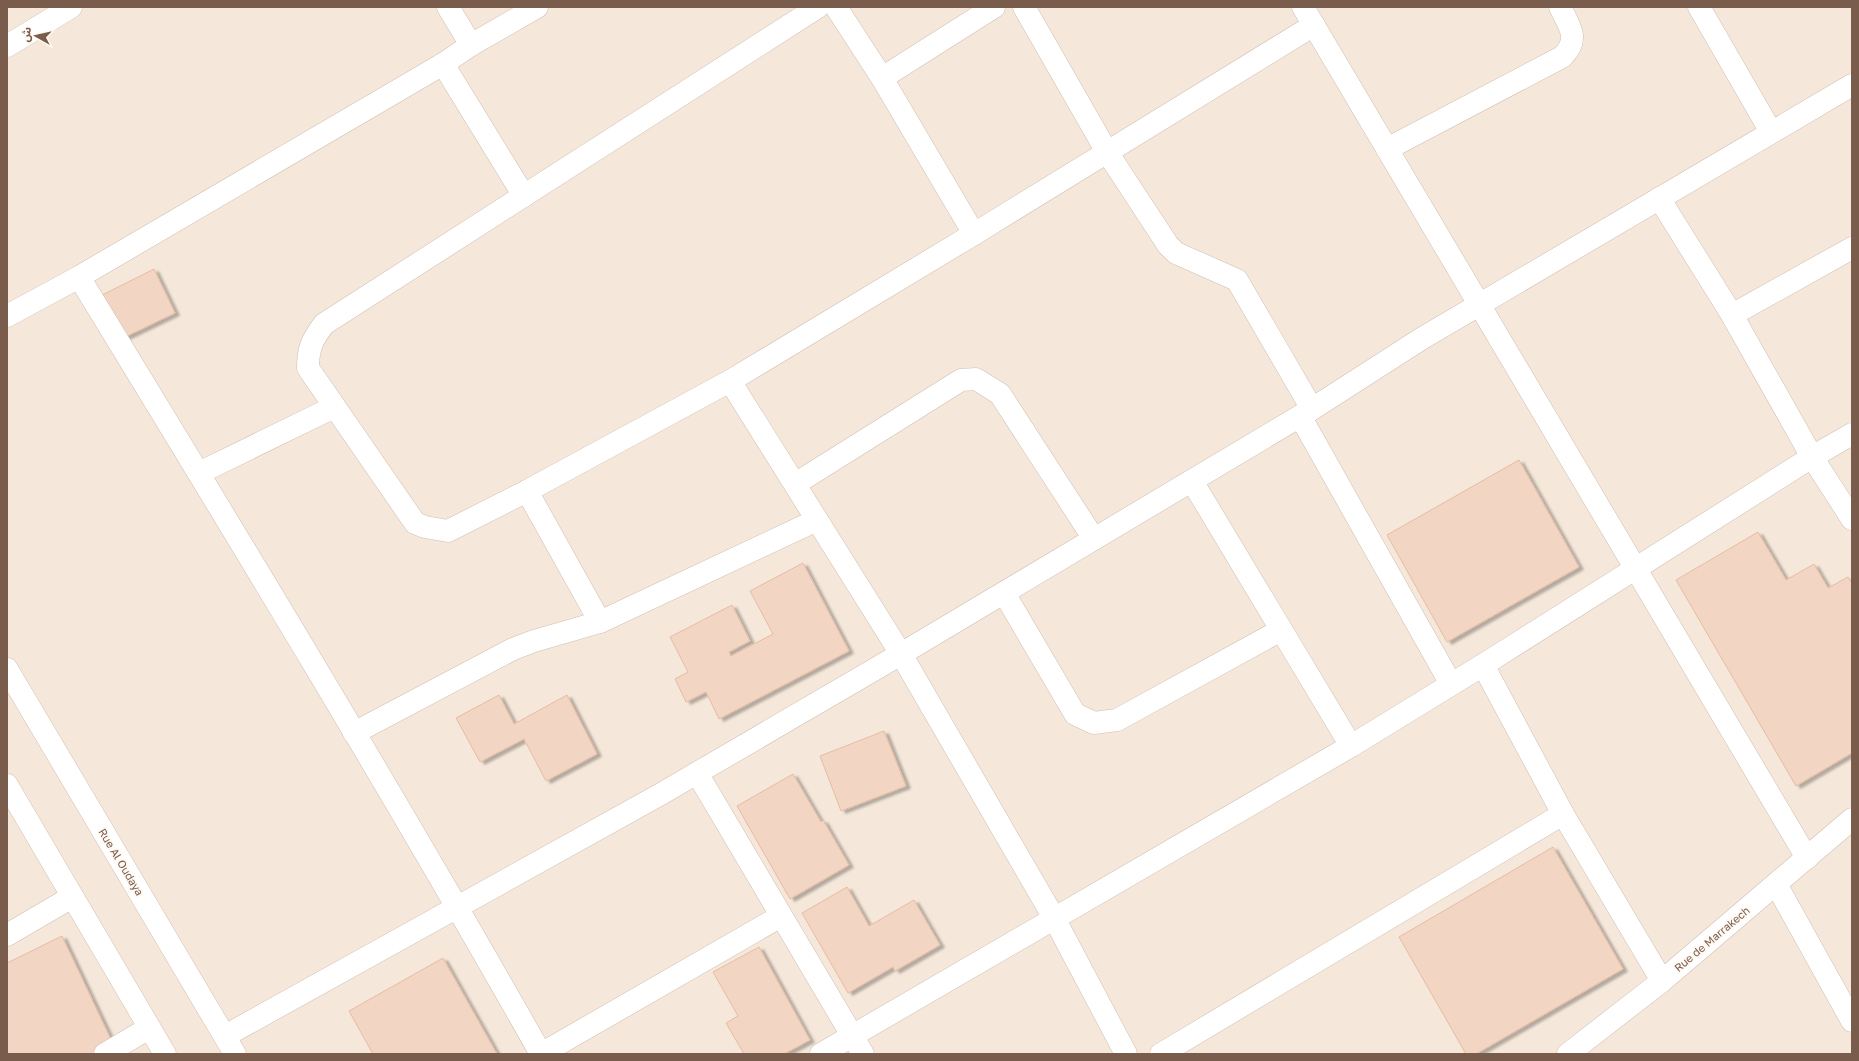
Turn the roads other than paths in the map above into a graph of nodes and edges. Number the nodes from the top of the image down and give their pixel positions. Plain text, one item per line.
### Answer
1 (71, 7) edge
2 (448, 7) edge
3 (537, 7) edge
4 (818, 7) edge
5 (836, 7) edge
6 (994, 7) edge
7 (1024, 7) edge
8 (1560, 7) edge
9 (1699, 7) edge
10 (1308, 16) edge
11 (471, 45) junction
12 (7, 46) edge
13 (443, 64) junction
14 (882, 78) junction
15 (1852, 85) edge
16 (1771, 132) junction
17 (1387, 149) junction
18 (1107, 152) junction
19 (524, 196) junction
20 (1659, 198) junction
21 (974, 234) junction
22 (1852, 248) edge
23 (79, 277) junction
24 (1479, 305) junction
25 (1732, 315) junction
26 (7, 316) edge
27 (730, 381) junction
28 (334, 407) junction
29 (1306, 412) junction
30 (1852, 434) edge
31 (1812, 457) junction
32 (199, 473) junction
33 (1192, 481) junction
34 (795, 484) junction
35 (527, 491) junction
36 (1852, 519) edge
37 (817, 520) junction
38 (1094, 539) junction
39 (1636, 569) junction
40 (1004, 593) junction
41 (600, 622) junction
42 (1281, 630) junction
43 (901, 654) junction
44 (1483, 665) junction
45 (7, 669) edge
46 (1452, 684) junction
47 (354, 733) junction
48 (1351, 746) junction
49 (697, 773) junction
50 (7, 785) edge
51 (1563, 814) junction
52 (1852, 818) edge
53 (1807, 858) junction
54 (1776, 884) junction
55 (72, 897) junction
56 (459, 908) junction
57 (781, 916) junction
58 (1054, 918) junction
59 (7, 935) edge
60 (1662, 981) junction
61 (1852, 1021) edge
62 (149, 1028) junction
63 (230, 1045) edge
64 (857, 1045) edge
65 (105, 1054) edge
66 (165, 1054) edge
67 (541, 1054) edge
68 (821, 1054) edge
69 (1126, 1054) edge
70 (1161, 1054) edge
71 (1568, 1054) edge

1 - 12 street
2 - 11 street
3 - 11 street
4 - 19 street
5 - 14 street
6 - 14 street
7 - 18 street
8 - 17 street
9 - 16 street
10 - 17 street
10 - 18 street
11 - 13 street
13 - 19 street
13 - 23 street
14 - 21 street
15 - 16 street
16 - 20 street
17 - 24 street
18 - 21 street
18 - 29 street
19 - 28 street
20 - 24 street
20 - 25 street
21 - 27 street
22 - 25 street
23 - 26 street
23 - 32 street
24 - 29 street
24 - 39 street
25 - 31 street
27 - 34 street
27 - 35 street
28 - 32 street
28 - 35 street
29 - 33 street
29 - 46 street
30 - 31 street
31 - 36 street
31 - 39 street
32 - 47 street
33 - 38 street
33 - 42 street
34 - 37 street
34 - 38 street
35 - 41 street
37 - 41 street
37 - 43 street
38 - 40 street
39 - 44 street
39 - 53 street
40 - 42 street
40 - 43 street
41 - 47 street
42 - 48 street
43 - 49 street
43 - 58 street
44 - 46 street
44 - 51 street
45 - 63 street, Rue Al Oudaya
46 - 48 street
47 - 56 street
48 - 58 street
49 - 56 street
49 - 57 street
50 - 55 street
51 - 60 street
51 - 70 street
52 - 53 street, Rue de Marrakech
53 - 54 street, Rue de Marrakech
54 - 60 street, Rue de Marrakech
54 - 61 street
55 - 59 street
55 - 62 street
56 - 63 street
56 - 67 street
57 - 64 street
57 - 67 street
58 - 64 street
58 - 69 street
60 - 71 street, Rue de Marrakech
62 - 65 street
62 - 66 street
64 - 68 street

